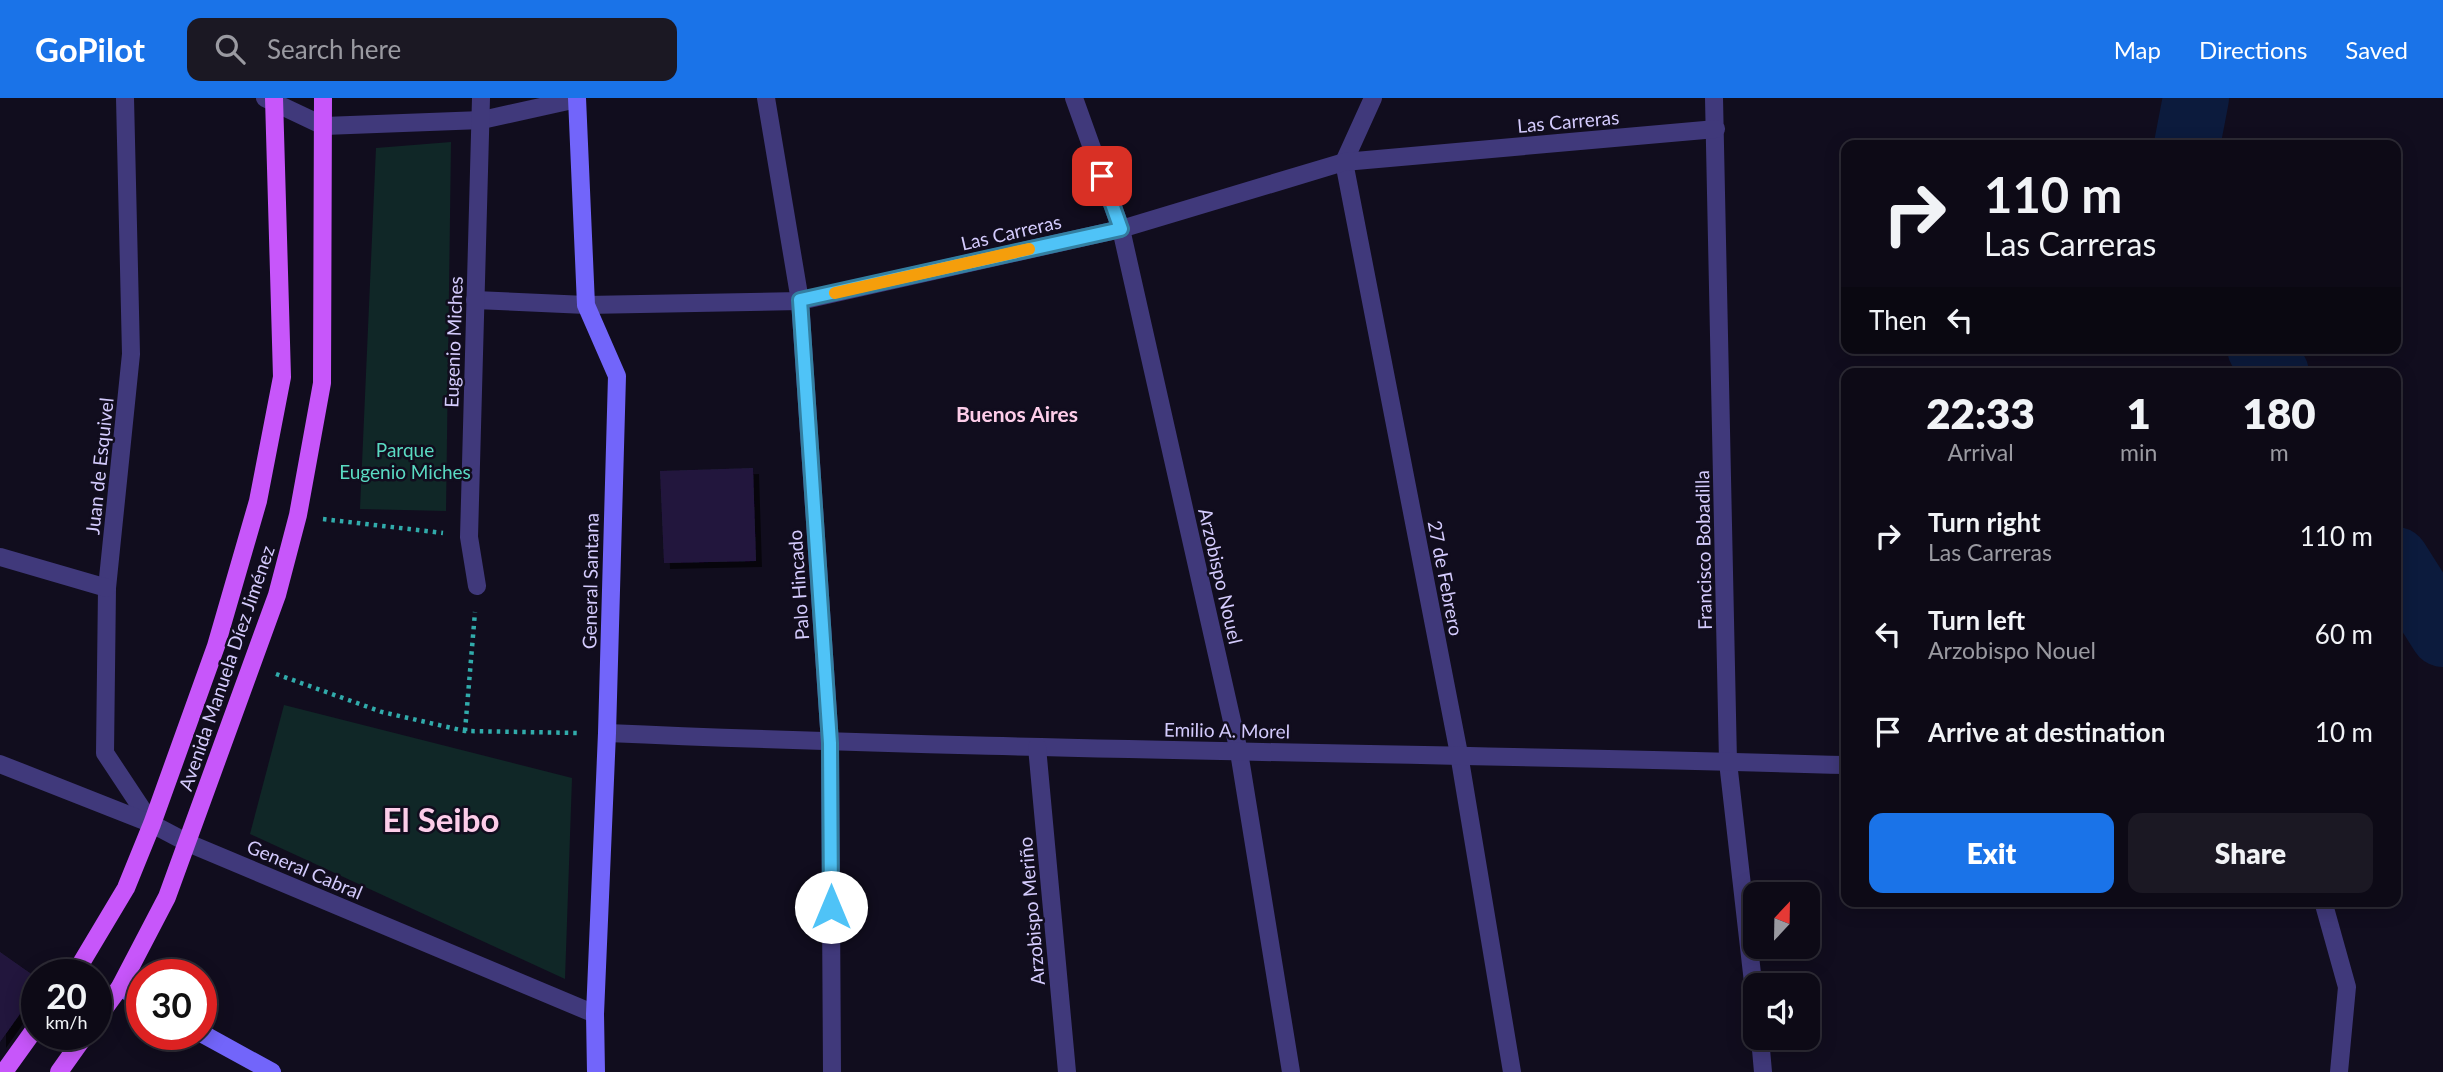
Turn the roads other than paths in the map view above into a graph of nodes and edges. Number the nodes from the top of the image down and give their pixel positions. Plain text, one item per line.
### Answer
1 (125, 98) edge
2 (323, 98) edge
3 (481, 98) edge
4 (577, 98) edge
5 (766, 98) edge
6 (1074, 98) edge
7 (1373, 98) edge
8 (1714, 98) edge
9 (271, 99) edge
10 (482, 120) junction
11 (324, 127) junction
12 (1716, 130) junction
13 (1344, 162) junction
14 (1121, 229) junction
15 (475, 300) junction
16 (800, 300) junction
17 (586, 304) junction
18 (0, 557) edge
19 (477, 586) road end
20 (107, 588) junction
21 (607, 733) junction
22 (830, 743) junction
23 (1037, 747) junction
24 (1239, 752) junction
25 (1459, 754) junction
26 (1728, 762) junction
27 (0, 764) edge
28 (1841, 765) edge
29 (152, 824) junction
30 (188, 843) junction
31 (2325, 907) edge
32 (84, 959) edge
33 (1752, 973) edge
34 (120, 987) junction
35 (126, 991) edge
36 (112, 998) edge
37 (595, 1014) junction
38 (217, 1042) edge
39 (21, 1048) edge
40 (75, 1050) edge
41 (1761, 1050) edge
42 (4, 1072) edge
43 (59, 1072) edge
44 (272, 1072) edge
45 (596, 1072) edge
46 (832, 1072) edge
47 (1067, 1072) edge
48 (1291, 1072) edge
49 (1512, 1072) edge
50 (1763, 1072) edge
51 (2339, 1072) edge

1 - 20 street, Juan de Esquivel
2 - 11 main road, Avenida Manuela Díez Jiménez
3 - 10 street, Eugenio Miches
4 - 10 street
4 - 17 street, General Santana
5 - 16 street, Palo Hincado
6 - 14 street, Arzobispo Nouel
7 - 13 street
8 - 12 street, Francisco Bobadilla
9 - 11 street
9 - 29 main road, Avenida Manuela Díez Jiménez
10 - 11 street
10 - 15 street, Eugenio Miches
11 - 30 main road, Avenida Manuela Díez Jiménez
12 - 13 street, Las Carreras
12 - 26 street, Francisco Bobadilla
13 - 14 street, Las Carreras
13 - 25 street, 27 de Febrero
14 - 16 street, Las Carreras
14 - 24 street, Arzobispo Nouel
15 - 17 street, Las Carreras
15 - 19 street, Eugenio Miches
16 - 17 street, Las Carreras
16 - 22 street, Palo Hincado
17 - 21 street, General Santana
18 - 20 street
20 - 29 street, Juan de Esquivel
21 - 22 street, Emilio A. Morel
21 - 37 street, General Santana
22 - 23 street, Emilio A. Morel
22 - 46 street, Palo Hincado
23 - 24 street, Emilio A. Morel
23 - 47 street, Arzobispo Meriño
24 - 25 street, Emilio A. Morel
24 - 48 street, Arzobispo Nouel
25 - 26 street, Emilio A. Morel
25 - 49 street, 27 de Febrero
26 - 28 street, Emilio A. Morel
26 - 33 street, Francisco Bobadilla
27 - 29 street, General Cabral
29 - 30 street, General Cabral
29 - 32 main road, Avenida Manuela Díez Jiménez
30 - 34 main road, Avenida Manuela Díez Jiménez
30 - 37 street, General Cabral
31 - 51 street
34 - 35 street
34 - 36 main road, Avenida Manuela Díez Jiménez
37 - 45 street, General Santana
38 - 44 street
39 - 42 main road
40 - 43 main road
41 - 50 street

